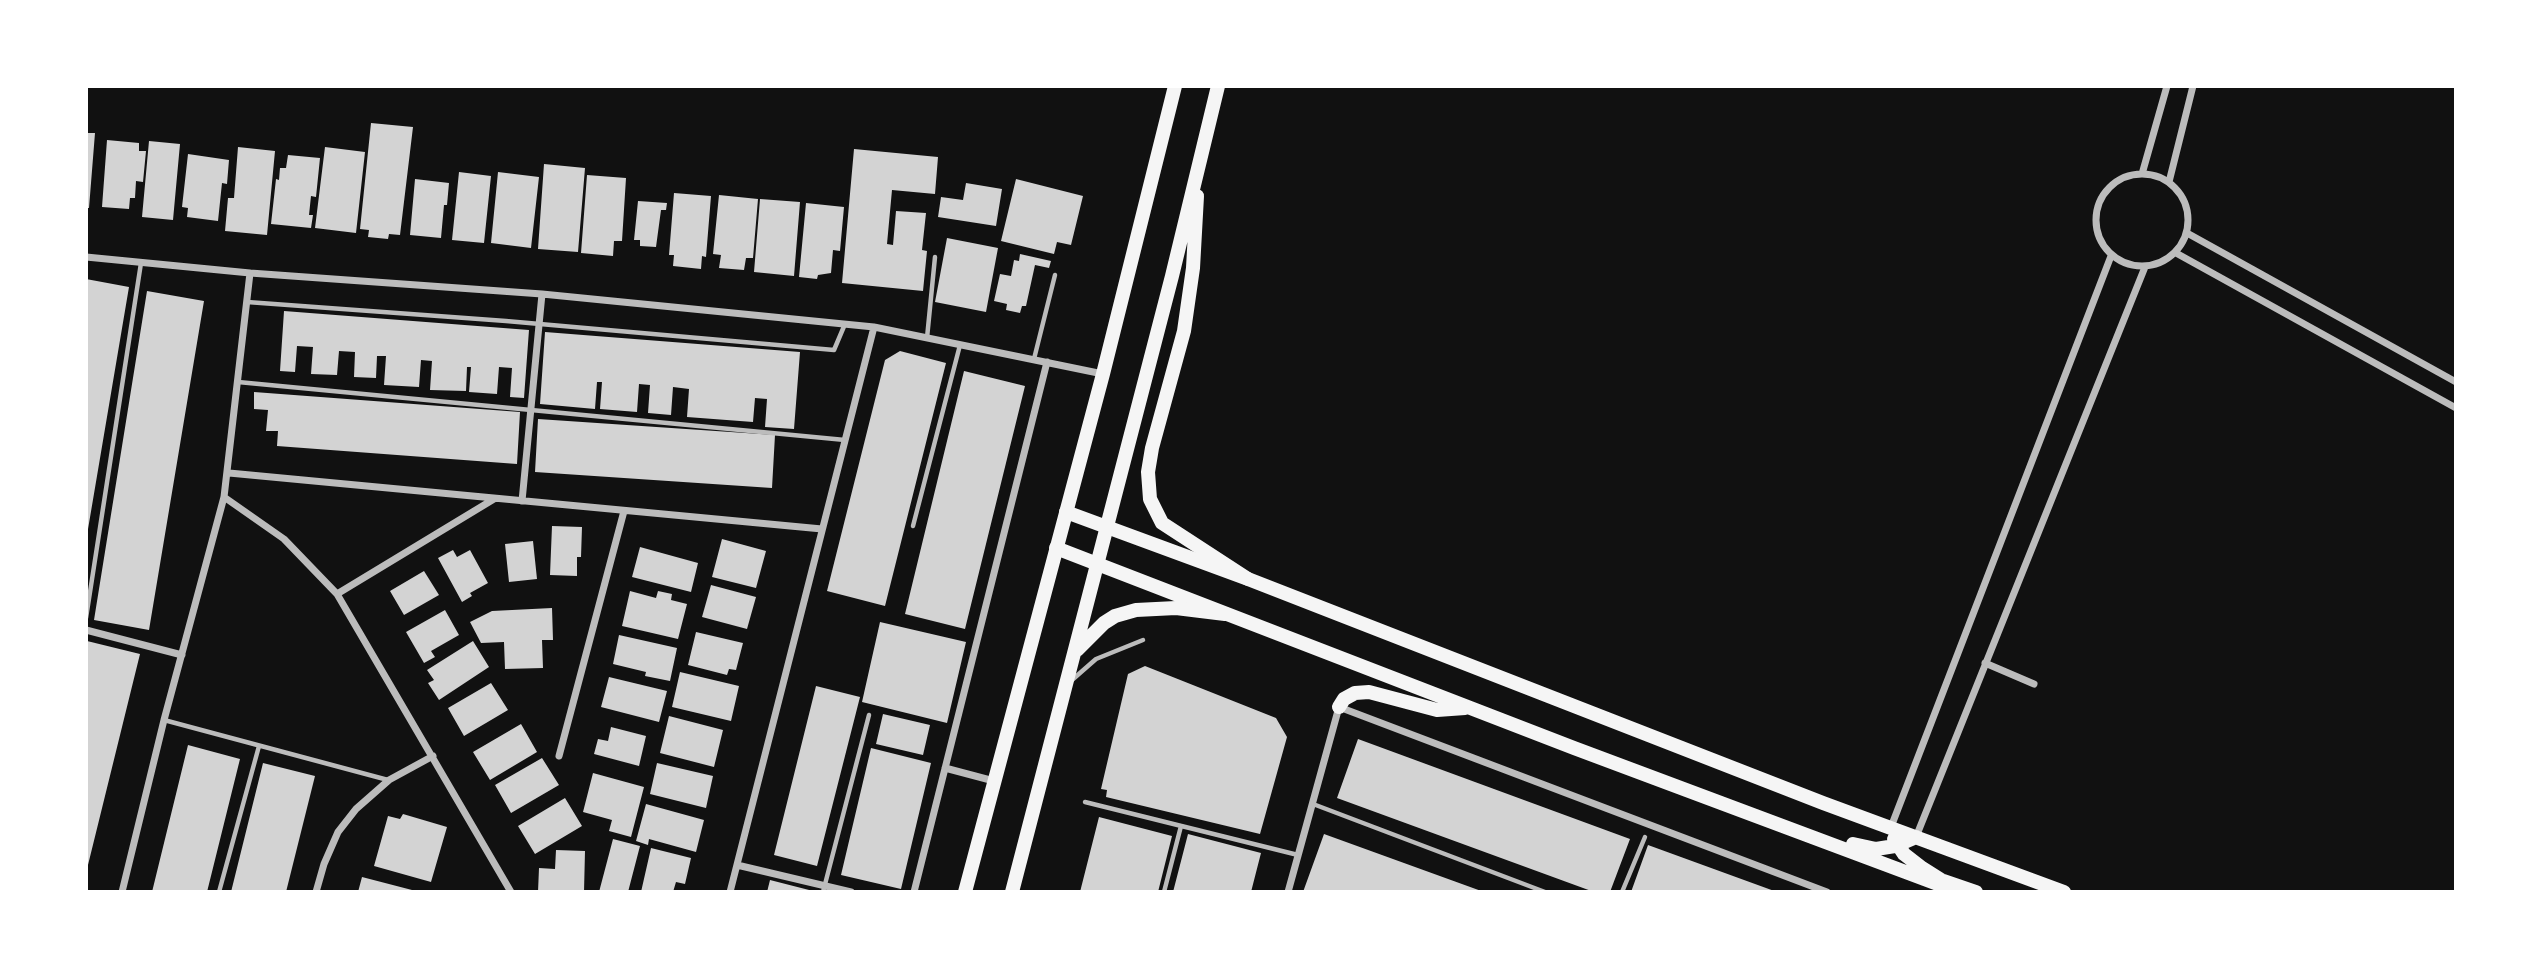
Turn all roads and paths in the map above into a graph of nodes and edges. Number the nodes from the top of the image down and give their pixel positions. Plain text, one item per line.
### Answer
1 (1175, 86) edge
2 (1218, 86) edge
3 (2167, 86) edge
4 (2193, 86) edge
5 (1198, 166) junction
6 (2142, 173) junction
7 (2169, 182) junction
8 (2187, 233) junction
9 (2176, 253) junction
10 (2112, 256) junction
11 (86, 257) edge
12 (935, 257) dead end
13 (141, 262) junction
14 (2146, 267) junction
15 (250, 273) junction
16 (1055, 275) dead end
17 (542, 294) junction
18 (247, 302) junction
19 (539, 324) junction
20 (845, 324) junction
21 (874, 327) junction
22 (927, 338) junction
23 (960, 344) junction
24 (1034, 359) junction
25 (1046, 362) junction
26 (1103, 374) junction
27 (238, 382) junction
28 (2456, 382) edge
29 (2456, 408) edge
30 (531, 411) junction
31 (845, 440) junction
32 (229, 473) junction
33 (224, 496) junction
34 (495, 498) junction
35 (522, 501) junction
36 (624, 511) junction
37 (1066, 512) junction
38 (913, 526) dead end
39 (1106, 526) junction
40 (822, 529) junction
41 (1056, 548) junction
42 (1098, 564) junction
43 (1248, 579) junction
44 (337, 594) junction
45 (1226, 614) junction
46 (86, 618) edge
47 (86, 630) edge
48 (1143, 640) dead end
49 (1074, 653) junction
50 (181, 655) junction
51 (1985, 663) junction
52 (2034, 684) dead end
53 (1066, 687) junction
54 (1339, 706) junction
55 (1466, 708) junction
56 (869, 715) dead end
57 (164, 720) junction
58 (260, 746) junction
59 (1574, 748) junction
60 (433, 756) junction
61 (559, 756) dead end
62 (945, 768) junction
63 (389, 780) junction
64 (994, 781) junction
65 (1084, 802) dead end
66 (1312, 804) junction
67 (1181, 826) junction
68 (1891, 827) junction
69 (1645, 837) dead end
70 (1916, 837) junction
71 (1898, 845) junction
72 (1299, 855) junction
73 (737, 865) junction
74 (824, 889) edge
75 (122, 892) edge
76 (219, 892) edge
77 (316, 892) edge
78 (511, 892) edge
79 (730, 892) edge
80 (851, 892) edge
81 (914, 892) edge
82 (965, 892) edge
83 (1012, 892) edge
84 (1164, 892) edge
85 (1288, 892) edge
86 (1545, 892) edge
87 (1622, 892) edge
88 (1827, 892) edge
89 (1959, 892) edge
90 (1976, 892) edge
91 (2064, 892) edge

1 - 26 main road
2 - 5 main road
3 - 6 street
4 - 7 street
5 - 39 main road
5 - 43 main road
6 - 7 street
6 - 10 street
7 - 8 street
8 - 9 street
8 - 28 street
9 - 14 street
9 - 29 street
10 - 14 street
10 - 68 street
11 - 13 street
12 - 22 lane
13 - 15 street
13 - 46 lane
14 - 51 street
15 - 17 street
15 - 18 street
16 - 24 lane
17 - 19 street
17 - 20 street
18 - 19 lane
18 - 27 street
19 - 20 lane
19 - 30 street
20 - 21 street
21 - 22 street
21 - 31 street
22 - 23 street
23 - 24 street
23 - 38 lane
24 - 25 street
25 - 26 street
25 - 62 street
26 - 37 main road
27 - 30 lane
27 - 32 street
30 - 31 lane
30 - 35 street
31 - 40 street
32 - 33 street
32 - 34 street
33 - 44 street
33 - 50 street
34 - 35 street
34 - 44 street
35 - 36 street
36 - 40 street
36 - 61 street
37 - 39 main road
37 - 41 main road
39 - 42 main road
39 - 43 main road
40 - 73 street
41 - 42 main road
41 - 64 main road
42 - 45 main road
42 - 49 main road
43 - 68 main road
44 - 60 street
45 - 49 main road
45 - 55 main road
47 - 50 street
48 - 53 lane
49 - 53 main road
50 - 57 street
51 - 52 street
51 - 70 street
53 - 83 main road
54 - 55 main road
54 - 66 street
54 - 88 street
55 - 59 main road
56 - 74 lane
57 - 58 lane
57 - 75 street
58 - 63 lane
58 - 76 lane
59 - 71 main road
59 - 89 main road
60 - 63 street
60 - 78 street
62 - 64 street
62 - 81 street
63 - 77 street
64 - 82 main road
65 - 67 lane
66 - 72 street
66 - 86 lane
67 - 72 lane
67 - 84 lane
68 - 70 main road
68 - 71 main road
69 - 87 lane
70 - 71 main road
70 - 91 main road
71 - 90 main road
72 - 85 street
73 - 74 street
73 - 79 street
74 - 80 street

